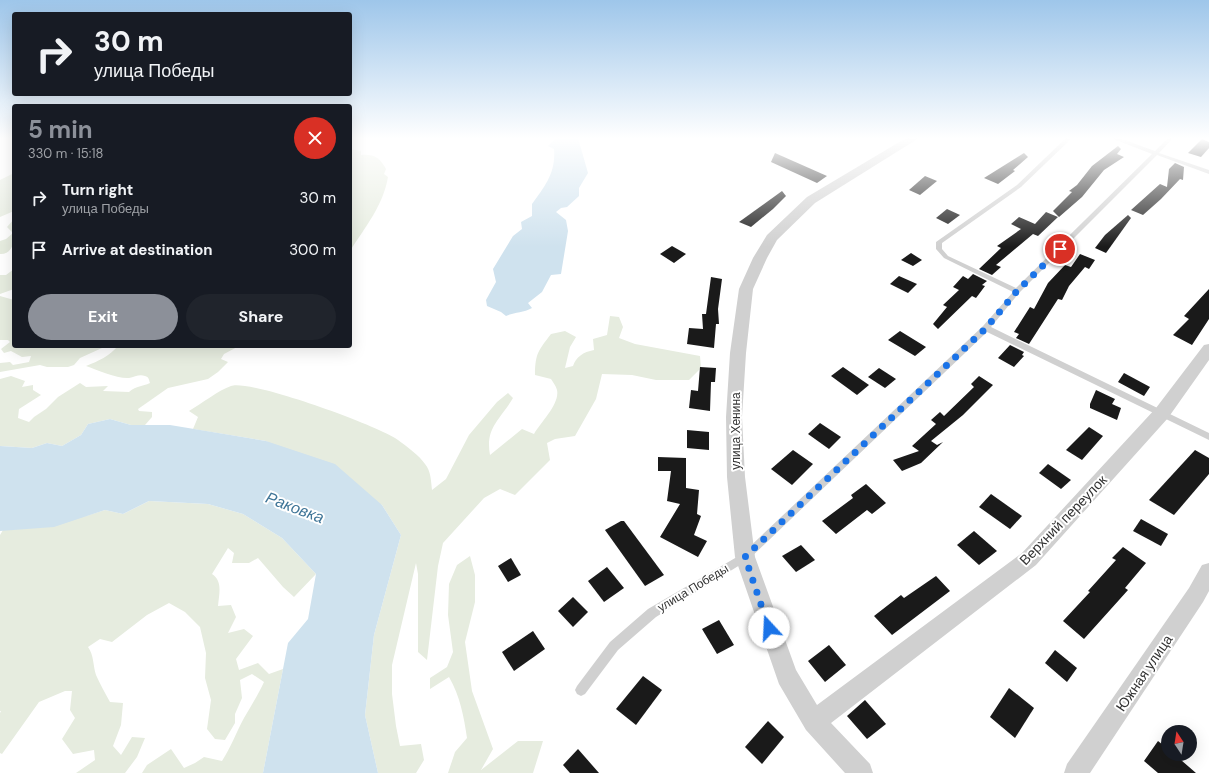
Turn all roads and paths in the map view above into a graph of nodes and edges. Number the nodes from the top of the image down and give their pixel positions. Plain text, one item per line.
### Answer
1 (854, 174) edge
2 (1032, 174) edge
3 (1136, 174) edge
4 (1017, 291) junction
5 (986, 328) junction
6 (1209, 349) edge
7 (1162, 413) junction
8 (1209, 437) edge
9 (745, 557) junction
10 (1209, 572) edge
11 (581, 690) dead end
12 (814, 722) junction
13 (861, 773) edge
14 (1076, 773) edge

1 - 9 street, улица Хенина
2 - 4 lane
3 - 4 lane, улица Победы
4 - 5 lane, улица Победы
5 - 7 lane
5 - 9 lane, улица Победы
6 - 7 street, Верхний переулок
7 - 8 lane
7 - 12 street, Верхний переулок
9 - 11 lane, улица Победы
9 - 12 street, улица Хенина
10 - 14 street, Южная улица
12 - 13 street, улица Хенина

